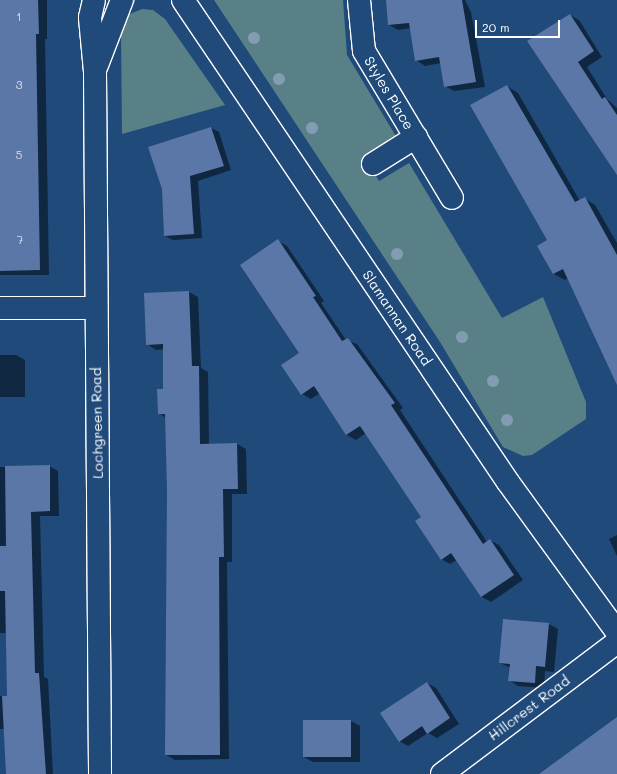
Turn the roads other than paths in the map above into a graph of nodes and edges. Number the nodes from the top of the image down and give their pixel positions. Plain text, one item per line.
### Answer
1 (94, 0) edge
2 (122, 0) edge
3 (183, 0) edge
4 (359, 0) edge
5 (94, 72) junction
6 (416, 137) junction
7 (373, 164) dead end
8 (452, 198) dead end
9 (0, 308) edge
10 (96, 308) junction
11 (617, 632) edge
12 (617, 642) edge
13 (100, 774) edge
14 (442, 774) edge

1 - 5 street, Lochgreen Road
2 - 5 street, Lochgreen Road
3 - 11 street, Slamannan Road
4 - 6 street, Styles Place
5 - 10 street, Lochgreen Road
6 - 7 street, Styles Place
6 - 8 street, Styles Place
9 - 10 street
10 - 13 street, Lochgreen Road
12 - 14 street, Hillcrest Road

